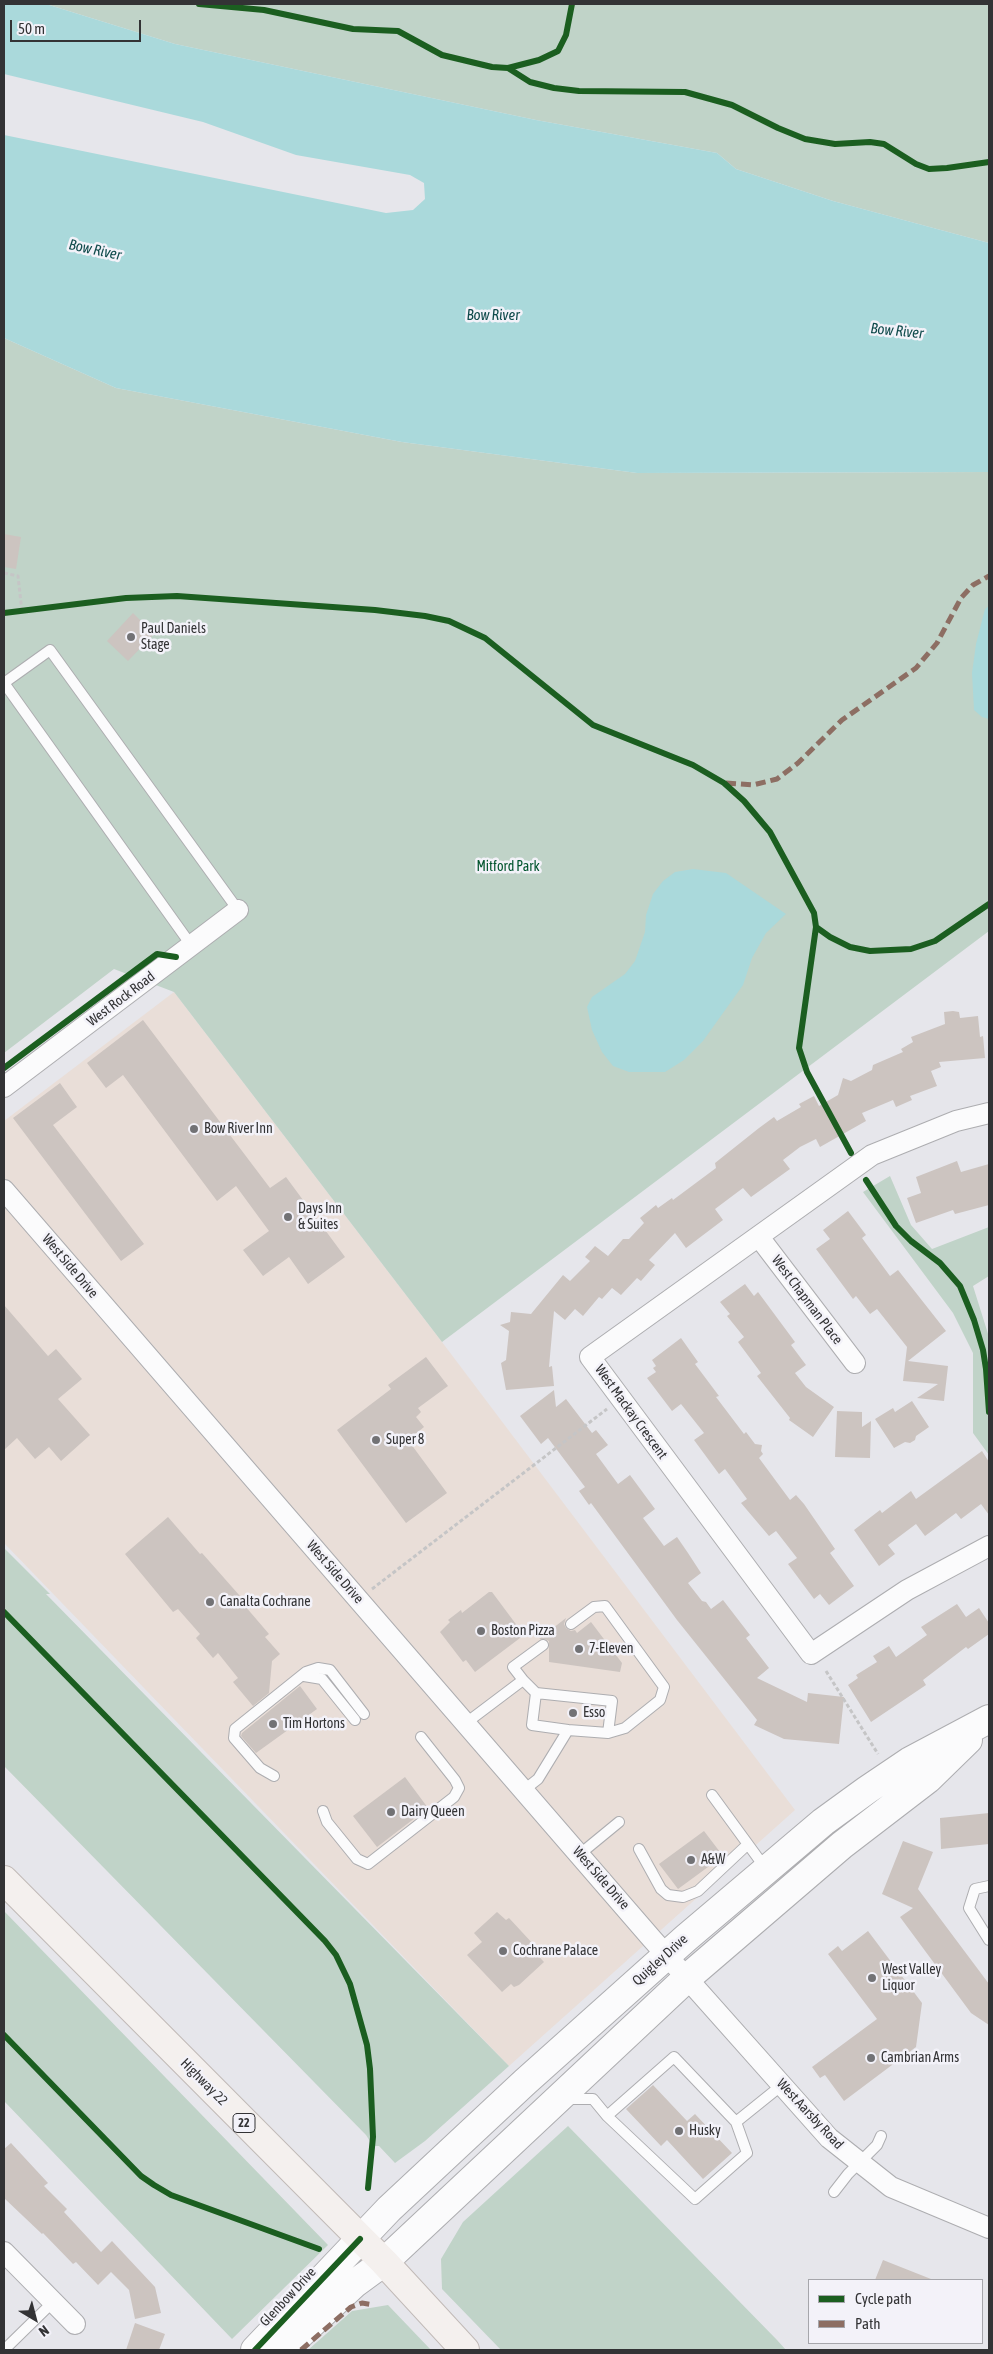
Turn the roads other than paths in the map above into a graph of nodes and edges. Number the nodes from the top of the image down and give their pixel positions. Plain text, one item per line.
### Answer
1 (4, 683) edge
2 (238, 910) joint
3 (191, 945) junction
4 (4, 1087) edge
5 (989, 1113) edge
6 (4, 1190) edge
7 (759, 1237) junction
8 (855, 1363) dead end
9 (989, 1546) edge
10 (571, 1624) dead end
11 (543, 1645) dead end
12 (301, 1676) junction
13 (523, 1680) junction
14 (536, 1693) junction
15 (364, 1714) dead end
16 (989, 1719) edge
17 (355, 1720) dead end
18 (466, 1723) junction
19 (563, 1726) junction
20 (608, 1733) junction
21 (421, 1737) dead end
22 (274, 1776) dead end
23 (524, 1790) junction
24 (712, 1795) dead end
25 (322, 1811) dead end
26 (619, 1822) dead end
27 (747, 1845) junction
28 (639, 1849) dead end
29 (580, 1854) junction
30 (766, 1870) junction
31 (4, 1880) edge
32 (989, 1886) edge
33 (989, 1940) edge
34 (666, 1954) junction
35 (687, 1978) junction
36 (782, 2085) junction
37 (556, 2100) junction
38 (607, 2116) junction
39 (736, 2122) junction
40 (881, 2136) dead end
41 (859, 2163) junction
42 (834, 2192) dead end
43 (989, 2228) edge
44 (360, 2239) junction
45 (4, 2252) edge
46 (384, 2262) junction
47 (53, 2302) junction
48 (75, 2324) dead end
49 (4, 2350) edge
50 (255, 2350) edge
51 (283, 2350) edge
52 (464, 2350) edge

1 - 2 lane
1 - 3 lane
2 - 3 street, West Rock Road
3 - 4 street, West Rock Road
5 - 7 street, West Mackay Crescent
6 - 18 street, West Side Drive
7 - 8 street, West Chapman Place
7 - 9 street, West Mackay Crescent
10 - 20 lane
11 - 13 lane
12 - 15 lane
12 - 17 lane
12 - 22 lane
13 - 14 lane
13 - 18 lane
14 - 19 lane
14 - 20 lane
16 - 30 street, Quigley Drive
16 - 35 street, Quigley Drive
18 - 23 street, West Side Drive
19 - 20 lane
19 - 23 lane
21 - 25 lane
23 - 29 street, West Side Drive
24 - 27 lane
26 - 29 lane
27 - 28 lane
27 - 30 lane
29 - 34 street, West Side Drive
30 - 34 street, Quigley Drive
31 - 44 main road, Highway 22 / 22
32 - 33 lane
34 - 35 street, West Aarsby Road
34 - 44 street, Quigley Drive
35 - 36 street, West Aarsby Road
35 - 37 street, Quigley Drive
36 - 39 lane
36 - 41 street, West Aarsby Road
37 - 38 lane
37 - 46 street, Quigley Drive
38 - 39 lane
38 - 39 lane
40 - 41 lane
41 - 42 lane
41 - 43 street, West Aarsby Road
44 - 46 main road, Highway 22 / 22
44 - 50 street, Glenbow Drive
45 - 47 street
46 - 51 street
46 - 52 main road, Highway 22 / 22
47 - 48 street
47 - 49 lane

